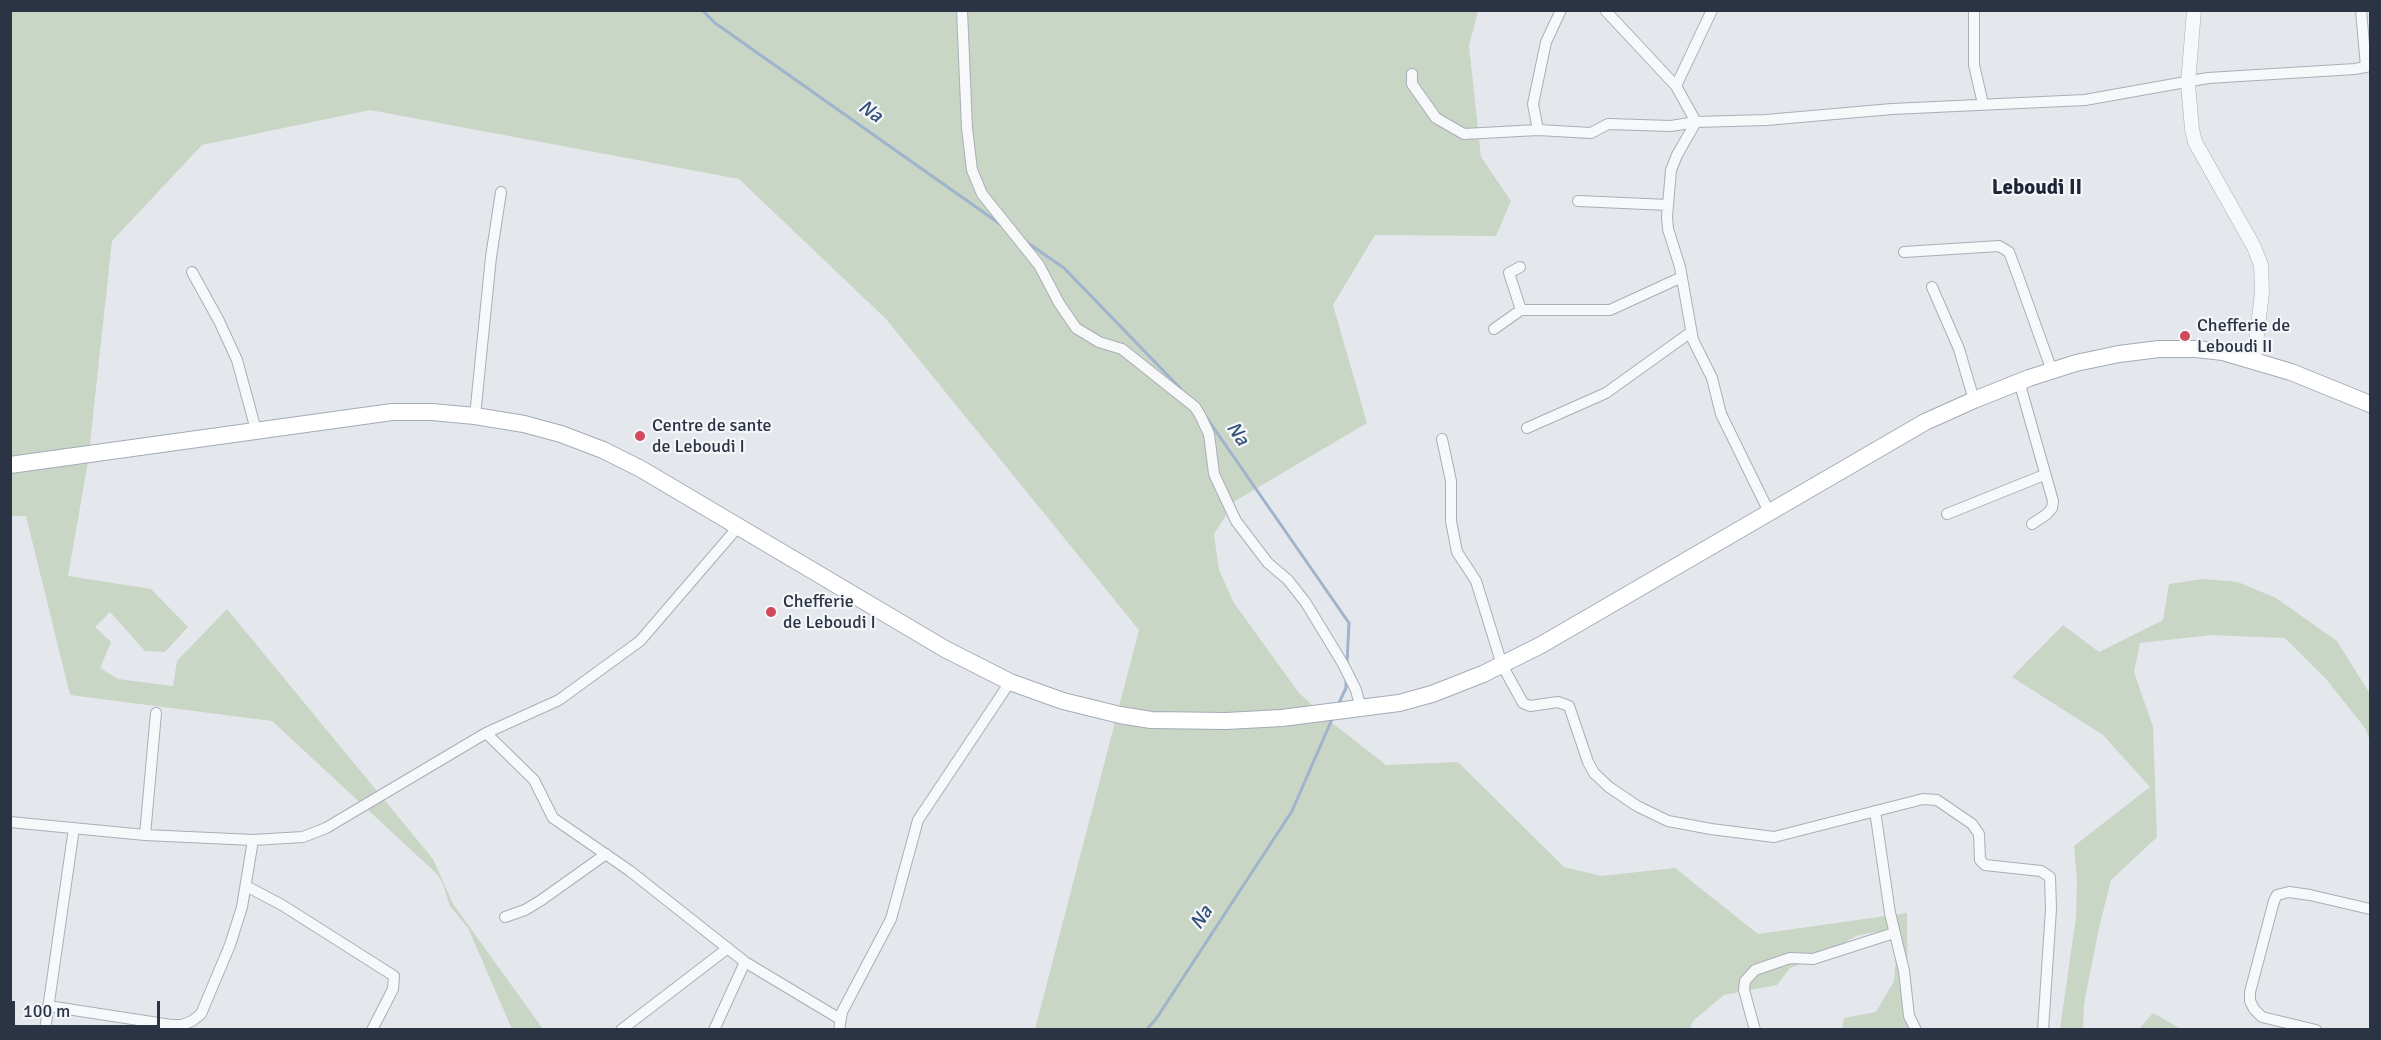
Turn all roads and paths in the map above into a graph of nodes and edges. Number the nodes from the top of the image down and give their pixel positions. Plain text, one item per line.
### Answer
1 (962, 10) edge
2 (1561, 10) edge
3 (1605, 10) edge
4 (1712, 10) edge
5 (1974, 10) edge
6 (2194, 10) edge
7 (2361, 10) edge
8 (2368, 67) edge
9 (1412, 74) dead end
10 (2188, 84) junction
11 (1676, 86) junction
12 (1983, 104) junction
13 (1696, 122) junction
14 (1538, 130) junction
15 (501, 192) dead end
16 (1578, 201) dead end
17 (1668, 205) junction
18 (1904, 252) dead end
19 (1520, 267) dead end
20 (192, 273) dead end
21 (1682, 278) junction
22 (1932, 287) dead end
23 (1521, 310) junction
24 (1494, 329) dead end
25 (1691, 332) junction
26 (2254, 360) junction
27 (2052, 371) junction
28 (2019, 381) junction
29 (1974, 399) junction
30 (2370, 404) edge
31 (475, 416) junction
32 (1527, 428) dead end
33 (256, 430) junction
34 (1442, 440) dead end
35 (10, 465) edge
36 (2044, 475) junction
37 (1769, 512) junction
38 (1947, 514) dead end
39 (2032, 524) dead end
40 (738, 527) junction
41 (1502, 664) junction
42 (1010, 682) junction
43 (1361, 709) junction
44 (156, 713) dead end
45 (486, 733) junction
46 (1875, 811) junction
47 (10, 822) edge
48 (74, 828) junction
49 (146, 835) junction
50 (253, 840) junction
51 (606, 854) junction
52 (246, 886) junction
53 (2370, 909) edge
54 (505, 917) dead end
55 (1894, 933) junction
56 (728, 948) junction
57 (745, 962) junction
58 (48, 1006) junction
59 (840, 1024) edge
60 (152, 1026) edge
61 (45, 1029) edge
62 (372, 1029) edge
63 (621, 1029) edge
64 (714, 1029) edge
65 (1755, 1029) edge
66 (1916, 1029) edge
67 (2043, 1029) edge
68 (2316, 1029) edge

1 - 43 street
2 - 14 street
3 - 11 street
4 - 11 street
5 - 12 street
6 - 10 street
7 - 8 street
8 - 10 street
9 - 14 street
10 - 12 street
10 - 26 street
11 - 13 street
12 - 13 street
13 - 14 street
13 - 17 street
15 - 31 street
16 - 17 street
17 - 21 street
18 - 27 street
19 - 23 street
20 - 33 street
21 - 23 street
21 - 25 street
22 - 29 street
23 - 24 street
25 - 32 street
25 - 37 street
26 - 27 main road
26 - 30 main road
27 - 28 main road
28 - 29 main road
28 - 36 street
29 - 37 main road
31 - 33 main road
31 - 40 main road
33 - 35 main road
34 - 41 street
36 - 38 street
36 - 39 street
37 - 41 main road
40 - 42 main road
40 - 45 street
41 - 43 main road
41 - 46 street
42 - 43 main road
42 - 59 street
44 - 49 street
45 - 50 street
45 - 51 street
46 - 55 street
46 - 67 street
47 - 48 street
48 - 49 street
48 - 58 street
49 - 50 street
50 - 52 street
51 - 54 street
51 - 56 street
52 - 60 street
52 - 62 street
53 - 68 street
55 - 65 street
55 - 66 street
56 - 57 street
56 - 63 street
57 - 59 street
57 - 64 street
58 - 60 street
58 - 61 street

